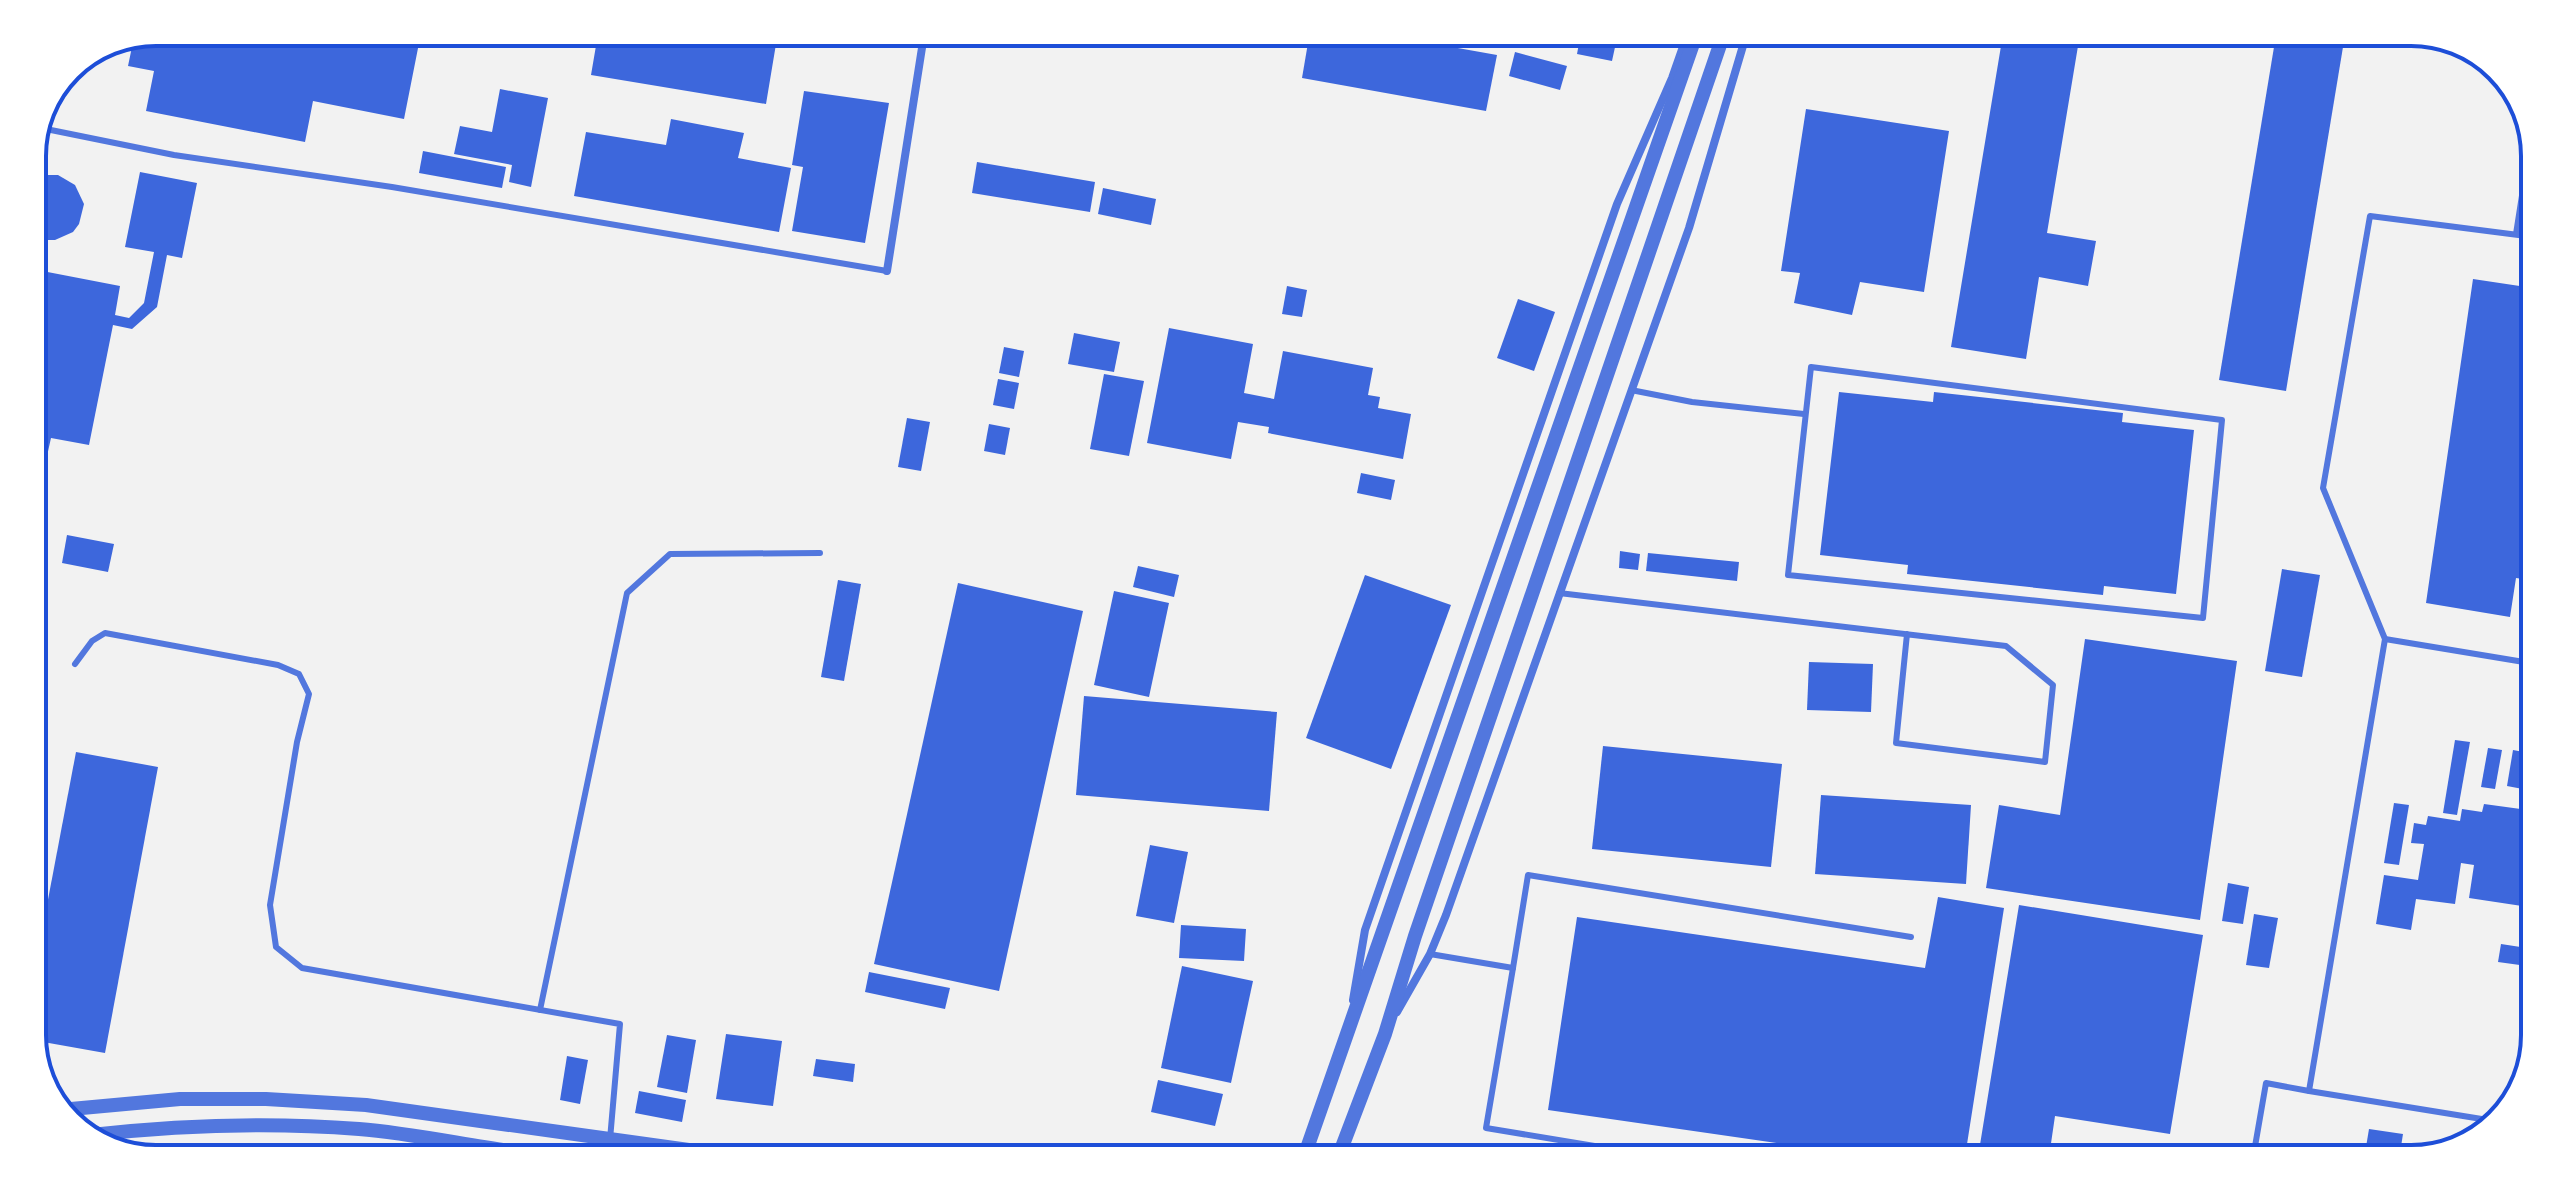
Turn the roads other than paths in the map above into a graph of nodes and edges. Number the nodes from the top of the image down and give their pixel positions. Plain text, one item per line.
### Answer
1 (922, 46) edge
2 (1683, 46) edge
3 (1692, 46) edge
4 (1720, 46) edge
5 (1743, 46) edge
6 (50, 130) edge
7 (2521, 202) edge
8 (2516, 234) junction
9 (2521, 235) edge
10 (887, 271) joint
11 (1631, 390) junction
12 (1804, 414) junction
13 (820, 553) dead end
14 (1559, 593) junction
15 (1907, 634) junction
16 (2385, 639) junction
17 (2521, 662) edge
18 (75, 664) dead end
19 (1911, 937) dead end
20 (1430, 954) junction
21 (1513, 968) junction
22 (540, 1010) junction
23 (1349, 1024) junction
24 (1385, 1034) junction
25 (2309, 1091) junction
26 (74, 1109) edge
27 (2482, 1119) edge
28 (107, 1133) edge
29 (469, 1145) edge
30 (610, 1145) edge
31 (1308, 1145) edge
32 (1343, 1145) edge
33 (1589, 1145) edge
34 (2255, 1145) edge

1 - 10 street
2 - 23 street
3 - 23 street
4 - 24 street
5 - 11 street
6 - 10 lane
7 - 8 lane
8 - 9 lane
8 - 16 lane
11 - 12 lane
11 - 14 street
12 - 12 lane
13 - 22 lane
14 - 15 lane
14 - 20 street
15 - 15 lane
16 - 17 lane
16 - 25 lane
18 - 22 lane
19 - 21 lane
20 - 21 lane
20 - 24 street
21 - 33 lane
22 - 30 lane
23 - 31 street
24 - 32 street
25 - 27 lane
25 - 34 lane
26 - 30 street
28 - 29 street

